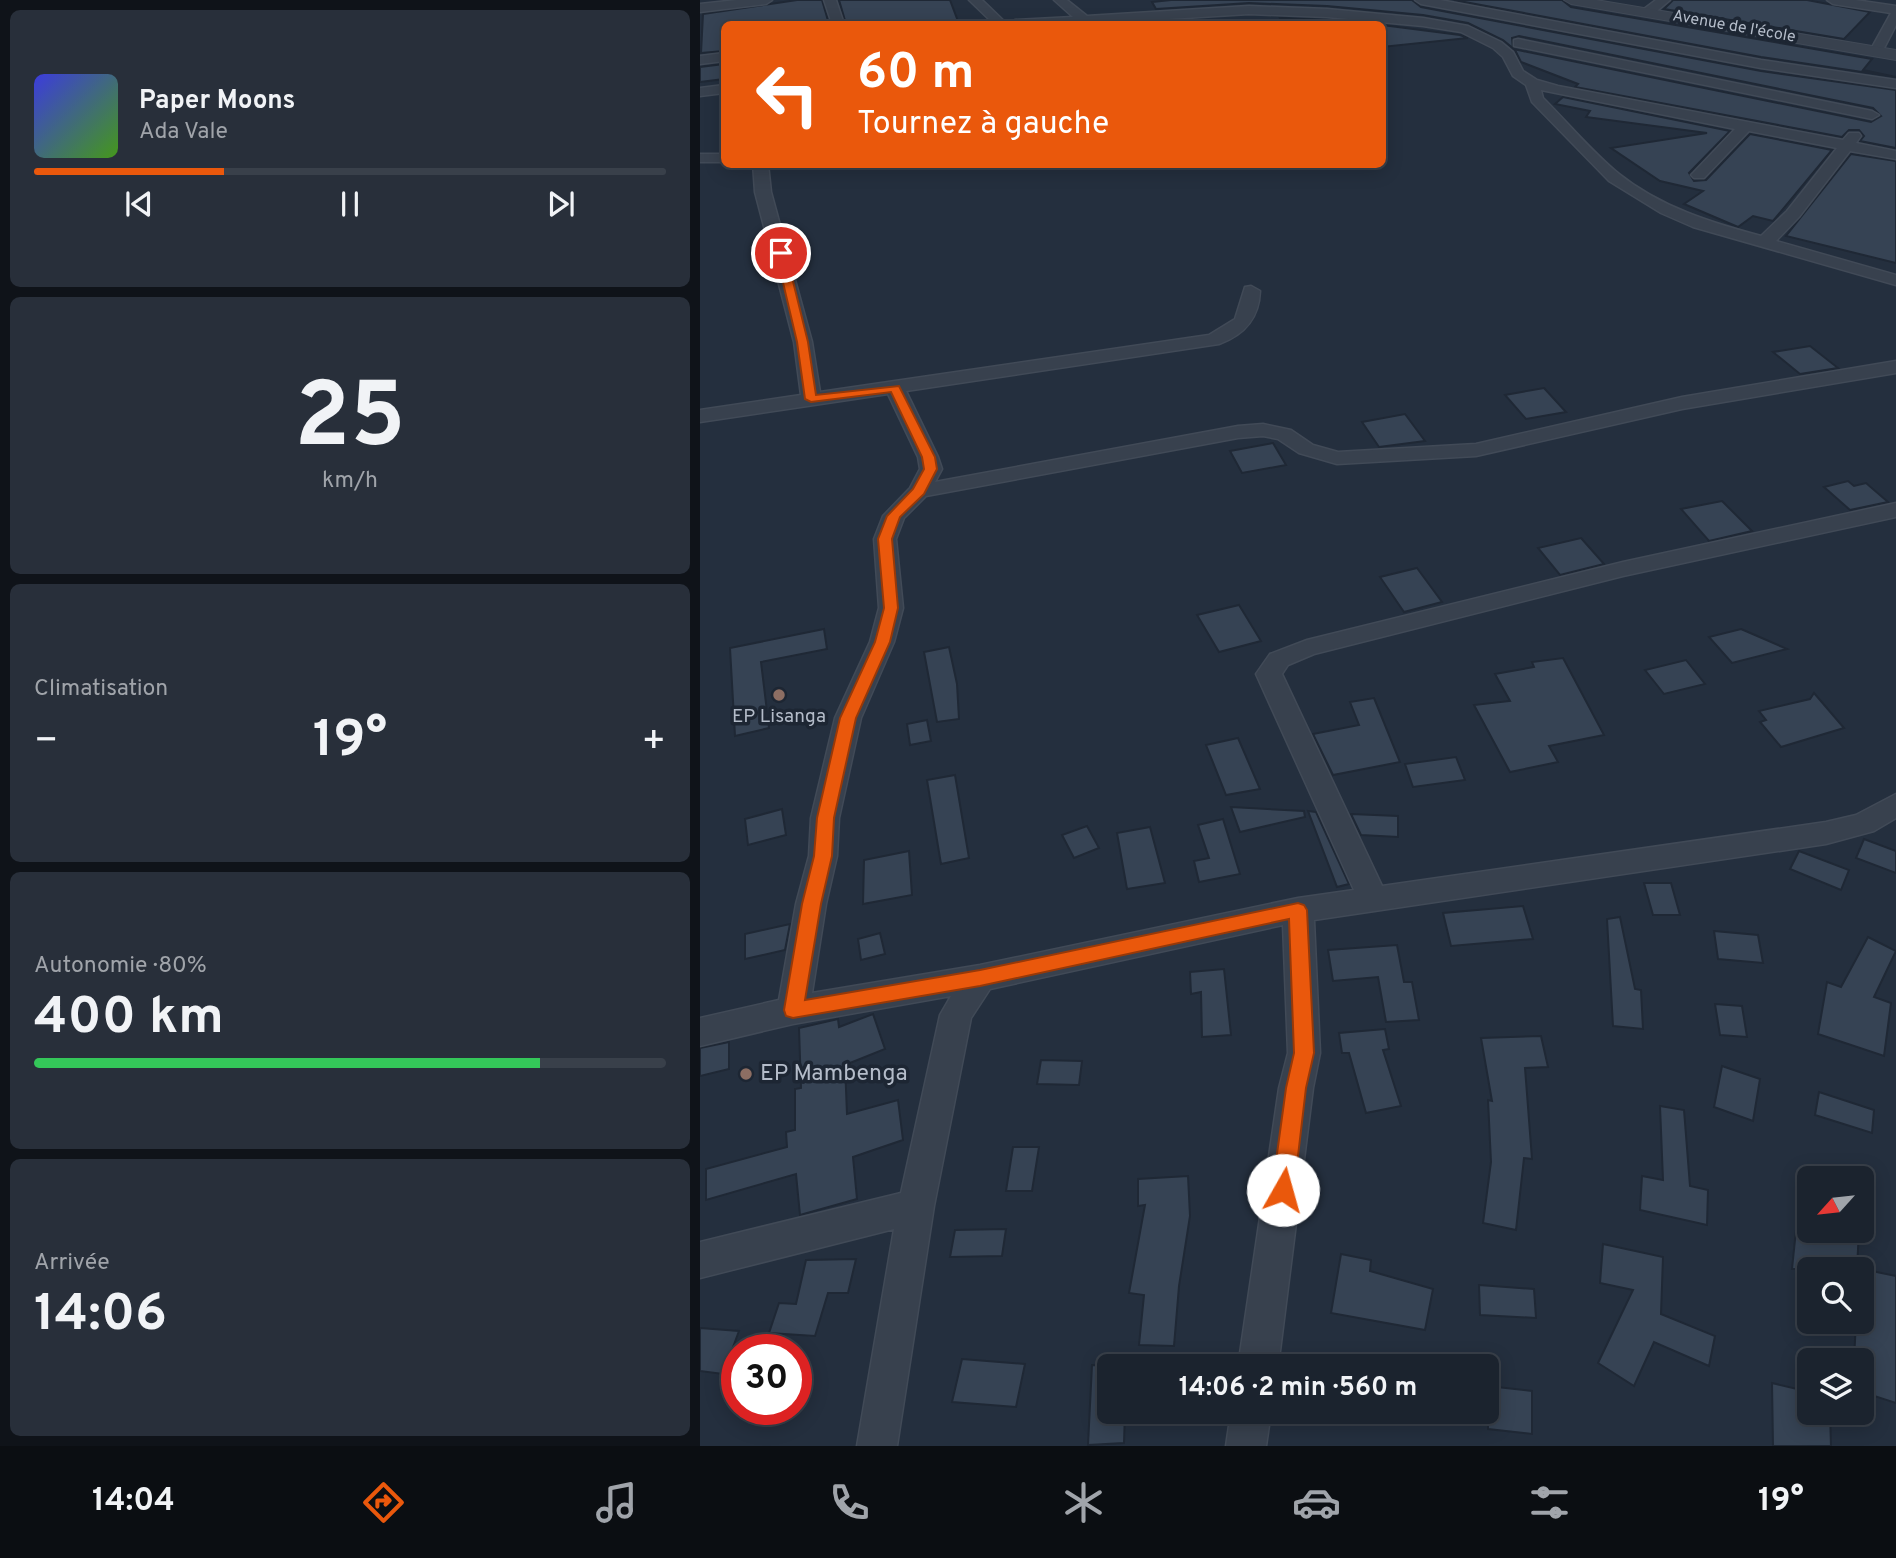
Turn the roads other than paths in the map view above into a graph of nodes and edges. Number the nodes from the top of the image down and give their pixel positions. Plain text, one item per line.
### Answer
1 (766, 0) edge
2 (830, 0) edge
3 (975, 0) edge
4 (1060, 0) edge
5 (1131, 0) edge
6 (1304, 0) edge
7 (1420, 0) edge
8 (1572, 0) edge
9 (1664, 0) edge
10 (1833, 0) edge
11 (749, 1) edge
12 (1589, 3) junction
13 (700, 8) edge
14 (1287, 11) junction
15 (1648, 12) junction
16 (1896, 12) edge
17 (762, 16) dead end
18 (837, 21) edge
19 (999, 21) edge
20 (1086, 21) joint
21 (1152, 21) edge
22 (1553, 24) junction
23 (1457, 42) dead end
24 (1518, 43) junction
25 (700, 44) edge
26 (1497, 45) junction
27 (1876, 51) junction
28 (1896, 55) edge
29 (721, 57) edge
30 (703, 59) edge
31 (1532, 82) junction
32 (1896, 85) edge
33 (721, 89) edge
34 (700, 92) edge
35 (1872, 115) junction
36 (1745, 127) junction
37 (1845, 146) junction
38 (1896, 155) edge
39 (700, 158) edge
40 (721, 158) edge
41 (760, 168) edge
42 (1699, 175) dead end
43 (1764, 243) junction
44 (1896, 280) edge
45 (1251, 290) dead end
46 (1896, 367) edge
47 (895, 388) junction
48 (811, 399) junction
49 (700, 416) edge
50 (919, 491) junction
51 (1896, 510) edge
52 (1896, 804) edge
53 (1373, 899) junction
54 (1298, 910) junction
55 (980, 978) junction
56 (944, 984) junction
57 (793, 1010) junction
58 (956, 1015) junction
59 (700, 1032) edge
60 (916, 1206) junction
61 (700, 1260) edge
62 (1260, 1354) edge
63 (1249, 1424) edge
64 (877, 1446) edge
65 (1246, 1446) edge

1 - 11 street
2 - 18 street
3 - 19 street
4 - 20 street
5 - 21 street
6 - 14 street
7 - 22 street
8 - 12 street, Avenue de l'école
9 - 15 street
10 - 16 street
11 - 13 street
11 - 17 street
12 - 15 street, Avenue de l'école
12 - 22 street
14 - 21 street
14 - 26 street
15 - 27 street, Avenue de l'école
16 - 27 street
20 - 21 street
22 - 24 street
22 - 32 street
23 - 26 street
24 - 26 street
24 - 35 street
25 - 30 street
26 - 31 street
27 - 28 street, Avenue de l'école
29 - 30 street
31 - 36 street
31 - 43 street
32 - 35 street
33 - 34 street
35 - 37 street
36 - 37 street
36 - 42 street
37 - 38 street
37 - 43 street
39 - 40 street
41 - 48 street
43 - 44 street
45 - 47 street
46 - 50 street
47 - 48 street
47 - 50 street
48 - 49 street
50 - 57 street
51 - 53 street
52 - 53 street
53 - 54 street
54 - 55 street
54 - 62 street
55 - 56 street
55 - 58 street
56 - 57 street
56 - 58 street
57 - 59 street
58 - 60 street
60 - 61 street
60 - 64 street
63 - 65 street

